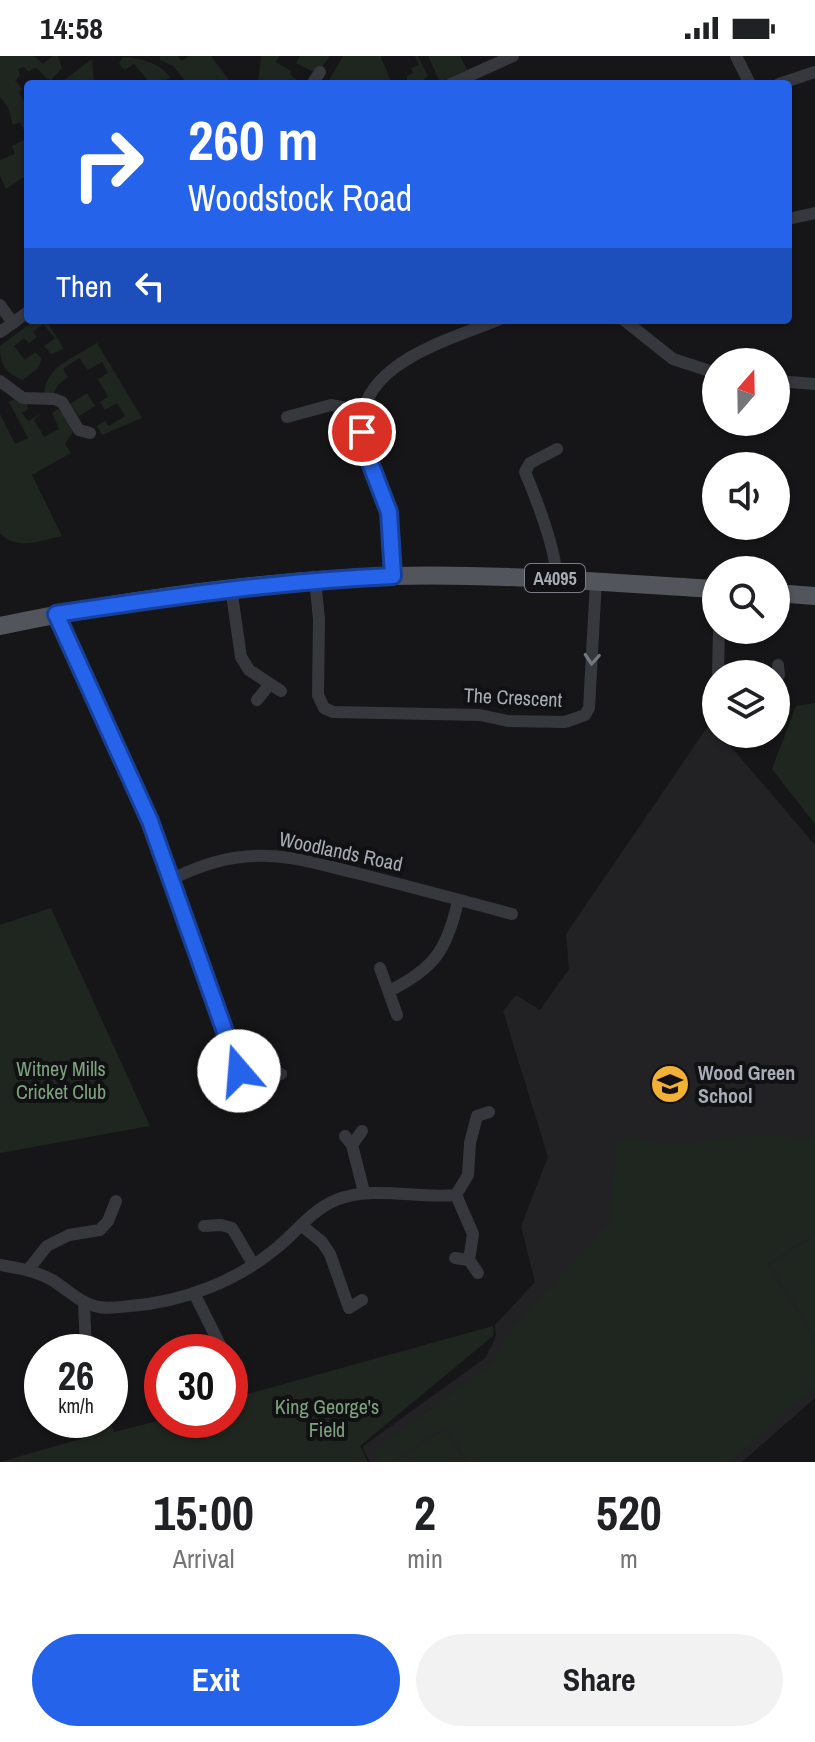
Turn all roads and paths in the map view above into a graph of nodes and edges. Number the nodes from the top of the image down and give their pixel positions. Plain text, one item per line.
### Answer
1 (513, 56) edge
2 (736, 56) edge
3 (815, 72) edge
4 (460, 80) edge
5 (746, 80) edge
6 (792, 84) edge
7 (815, 213) edge
8 (792, 218) edge
9 (0, 305) edge
10 (24, 315) edge
11 (13, 323) junction
12 (489, 324) edge
13 (629, 324) edge
14 (0, 332) edge
15 (702, 368) edge
16 (0, 381) edge
17 (790, 382) edge
18 (815, 384) edge
19 (363, 411) junction
20 (287, 417) dead end
21 (82, 435) dead end
22 (557, 449) dead end
23 (393, 576) junction
24 (557, 578) junction
25 (315, 580) junction
26 (596, 581) junction
27 (231, 588) junction
28 (702, 588) edge
29 (790, 594) edge
30 (815, 596) edge
31 (56, 614) junction
32 (0, 626) edge
33 (257, 700) dead end
34 (170, 880) junction
35 (458, 901) junction
36 (512, 914) dead end
37 (380, 968) dead end
38 (389, 991) junction
39 (397, 1015) dead end
40 (281, 1074) dead end
41 (244, 1085) junction
42 (216, 1096) dead end
43 (478, 1112) dead end
44 (362, 1131) dead end
45 (364, 1192) junction
46 (456, 1195) junction
47 (116, 1201) dead end
48 (301, 1225) junction
49 (204, 1226) dead end
50 (455, 1258) dead end
51 (469, 1260) junction
52 (253, 1264) junction
53 (0, 1265) edge
54 (28, 1270) junction
55 (478, 1273) dead end
56 (194, 1293) junction
57 (362, 1300) dead end
58 (84, 1302) junction
59 (85, 1334) edge
60 (217, 1334) edge

1 - 4 street
2 - 5 street
3 - 6 street
7 - 8 street
9 - 11 street
10 - 11 street
11 - 14 street
12 - 19 street
13 - 15 street
16 - 21 street
17 - 18 street
19 - 20 street
19 - 23 street
22 - 24 street
23 - 24 main road, A4095
23 - 25 main road, A4095
24 - 26 main road, A4095
26 -> 25 street, The Crescent
25 - 27 main road, A4095
26 - 28 main road, A4095
27 - 31 main road, A4095
27 - 33 street
29 - 30 main road
31 - 32 main road, A4095
31 - 34 street
34 - 35 street, Woodlands Road
34 - 41 street
35 - 36 street, Woodlands Road
35 - 38 street
37 - 38 street
38 - 39 street
40 - 41 street
41 - 42 street
43 - 46 street
44 - 45 street
45 - 46 street
45 - 48 street
46 - 51 street
47 - 54 street
48 - 52 street
48 - 57 street
49 - 52 street
50 - 51 street
51 - 55 street
52 - 56 street
53 - 54 street
54 - 58 street
56 - 58 street
56 - 60 street
58 - 59 street

